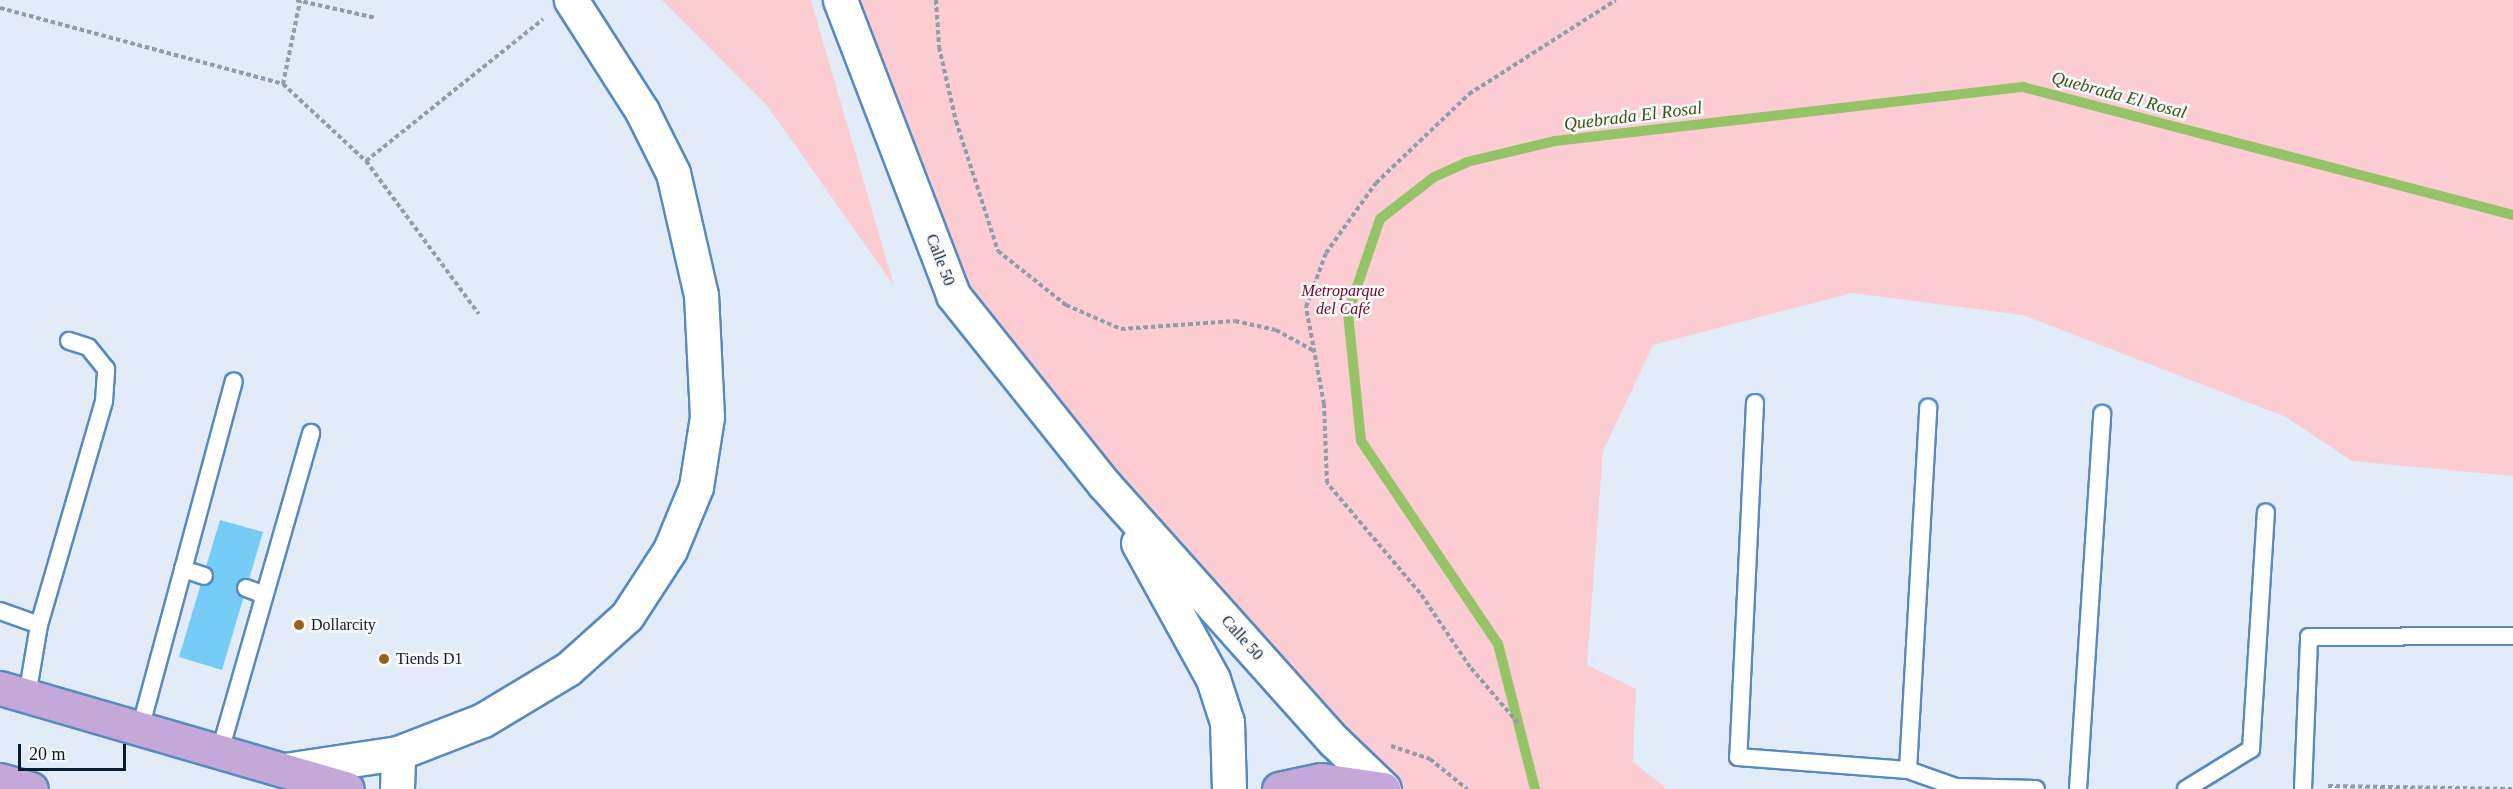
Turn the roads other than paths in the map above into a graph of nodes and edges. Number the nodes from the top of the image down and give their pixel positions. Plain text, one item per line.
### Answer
1 (840, 0) edge
2 (560, 7) edge
3 (69, 341) dead end
4 (234, 381) dead end
5 (1755, 403) dead end
6 (1928, 408) dead end
7 (2102, 414) dead end
8 (311, 433) dead end
9 (1104, 484) junction
10 (2266, 512) dead end
11 (183, 569) junction
12 (204, 576) dead end
13 (246, 588) dead end
14 (262, 594) junction
15 (0, 611) edge
16 (39, 625) junction
17 (2513, 636) edge
18 (14, 692) edge
19 (140, 729) junction
20 (220, 751) junction
21 (398, 753) junction
22 (285, 770) junction
23 (1908, 770) junction
24 (0, 780) edge
25 (2303, 787) edge
26 (31, 789) edge
27 (347, 789) edge
28 (397, 789) edge
29 (1229, 789) edge
30 (1279, 789) edge
31 (1384, 789) edge
32 (2036, 789) edge
33 (2078, 789) edge
34 (2172, 789) edge
35 (2186, 789) edge

1 - 9 street, Calle 50
2 - 21 street
3 - 16 lane
4 - 11 lane
5 - 23 lane
6 - 23 lane
7 - 33 lane
8 - 14 lane
9 - 29 street, Calle 50
9 - 31 street, Calle 50
10 - 35 lane
11 - 12 lane
11 - 19 lane
13 - 14 lane
14 - 20 lane
15 - 16 lane
16 - 18 lane
17 - 25 lane
18 - 19 main road
19 - 20 main road
20 - 22 main road
21 - 22 street
21 - 28 street
22 - 27 main road
23 - 32 lane
24 - 26 main road
30 - 31 main road
34 - 35 lane

